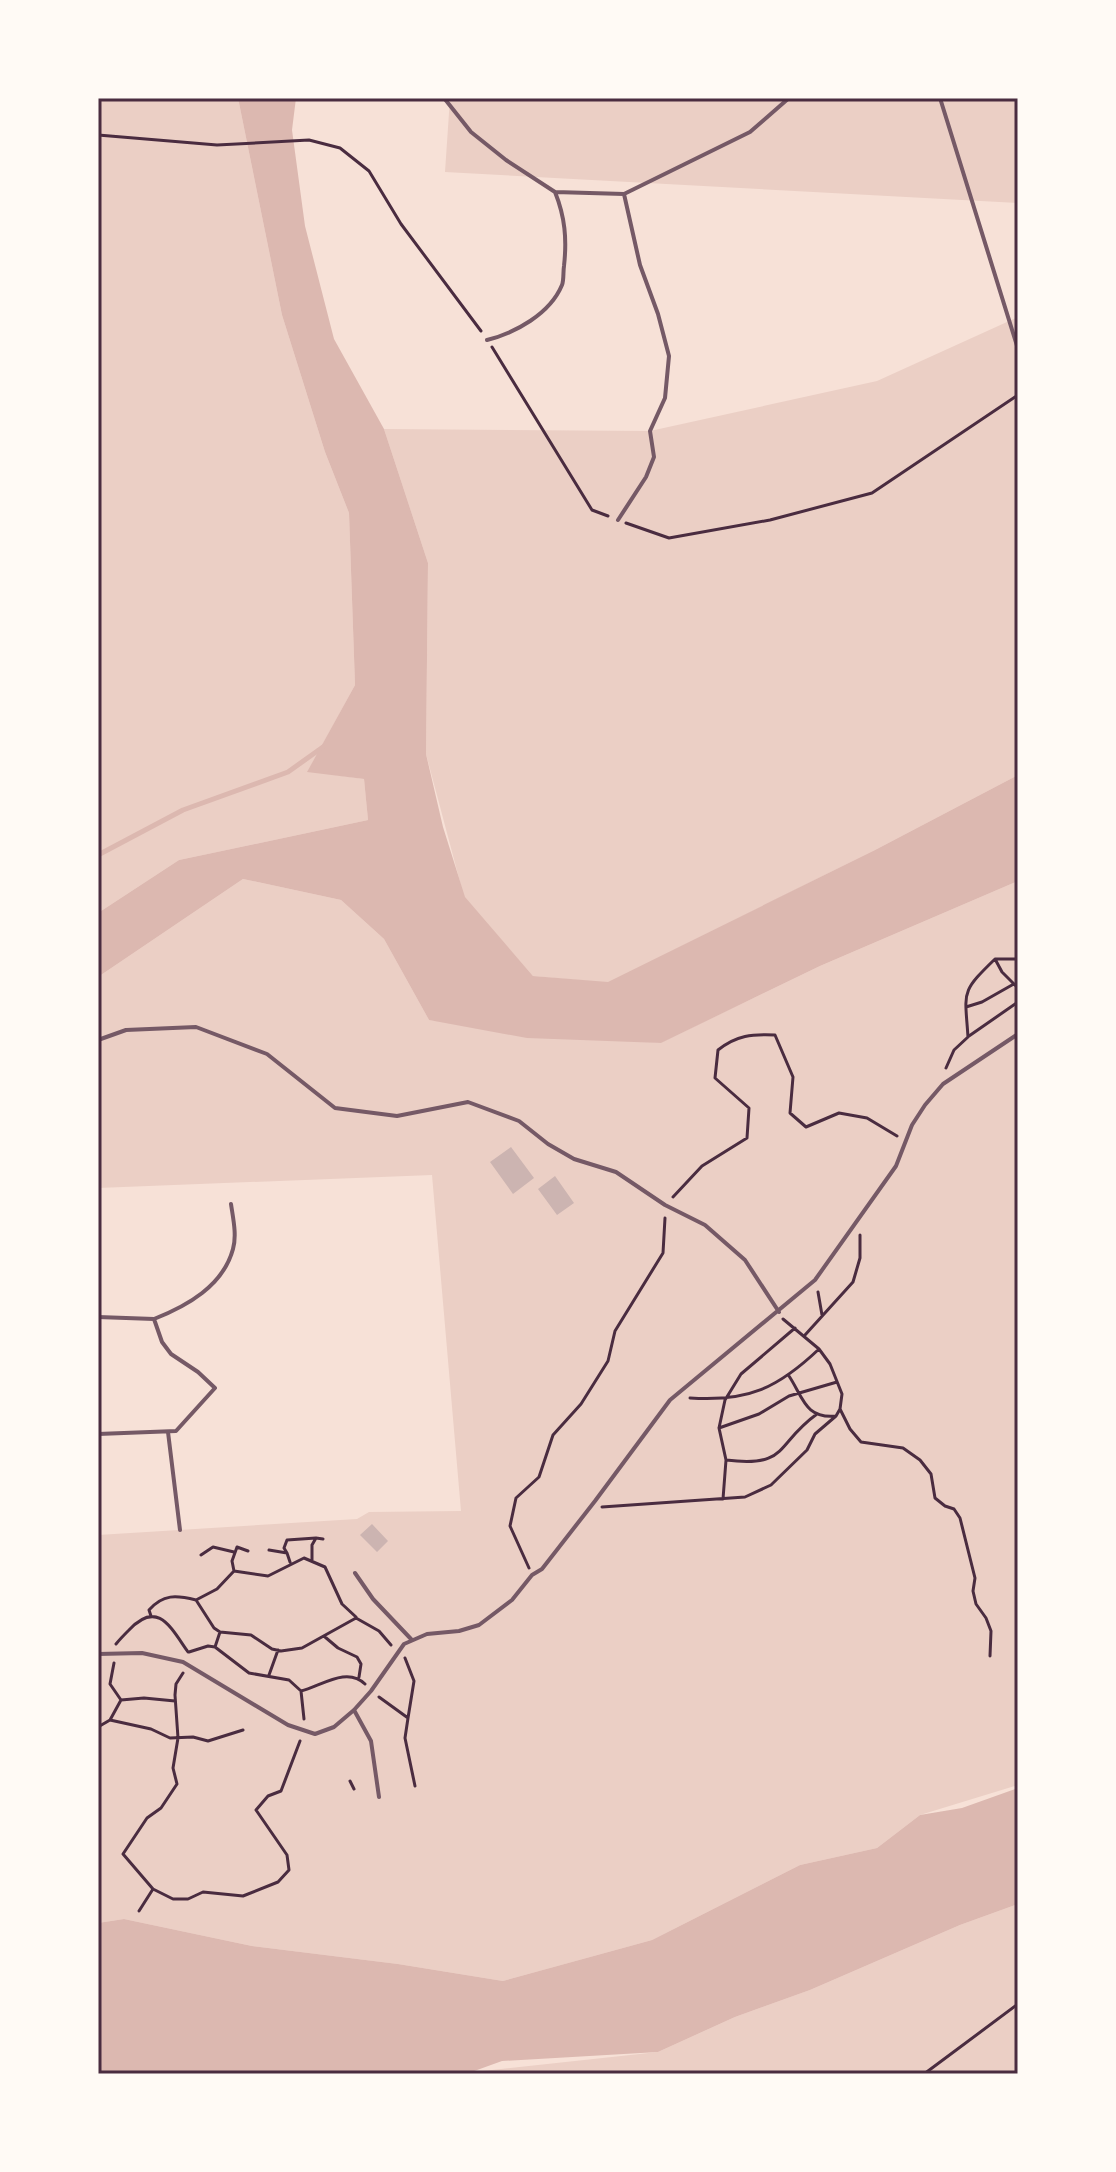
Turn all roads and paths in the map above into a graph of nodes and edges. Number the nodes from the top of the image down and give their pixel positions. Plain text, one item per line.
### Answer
1 (444, 98) edge
2 (789, 98) edge
3 (940, 98) edge
4 (98, 135) edge
5 (555, 192) junction
6 (624, 194) junction
7 (487, 340) junction
8 (1018, 349) edge
9 (1018, 395) edge
10 (618, 520) junction
11 (995, 959) junction
12 (1018, 959) edge
13 (1012, 985) junction
14 (1018, 988) edge
15 (1018, 1002) edge
16 (966, 1007) junction
17 (1018, 1034) edge
18 (968, 1037) junction
19 (98, 1040) edge
20 (946, 1070) dead end
21 (905, 1140) junction
22 (231, 1204) dead end
23 (665, 1205) junction
24 (864, 1227) dead end
25 (779, 1312) junction
26 (98, 1317) edge
27 (154, 1319) junction
28 (795, 1328) junction
29 (805, 1335) junction
30 (819, 1349) junction
31 (789, 1376) junction
32 (837, 1382) junction
33 (800, 1393) junction
34 (670, 1400) junction
35 (725, 1400) junction
36 (840, 1409) junction
37 (817, 1414) junction
38 (836, 1416) junction
39 (719, 1428) junction
40 (168, 1432) junction
41 (98, 1434) edge
42 (726, 1460) junction
43 (723, 1499) junction
44 (590, 1508) junction
45 (180, 1530) dead end
46 (316, 1538) junction
47 (323, 1539) dead end
48 (269, 1550) dead end
49 (248, 1551) dead end
50 (234, 1552) junction
51 (287, 1553) junction
52 (201, 1555) dead end
53 (312, 1560) junction
54 (290, 1562) junction
55 (234, 1571) junction
56 (355, 1573) dead end
57 (532, 1575) junction
58 (196, 1600) junction
59 (151, 1616) junction
60 (356, 1618) junction
61 (220, 1632) junction
62 (325, 1637) junction
63 (411, 1639) junction
64 (116, 1643) dead end
65 (215, 1647) junction
66 (278, 1650) junction
67 (398, 1651) junction
68 (188, 1652) junction
69 (98, 1654) edge
70 (990, 1656) dead end
71 (115, 1660) dead end
72 (186, 1663) junction
73 (269, 1675) junction
74 (359, 1678) junction
75 (301, 1691) junction
76 (371, 1691) junction
77 (121, 1700) junction
78 (175, 1701) junction
79 (354, 1710) junction
80 (408, 1718) junction
81 (110, 1720) junction
82 (98, 1727) edge
83 (243, 1730) dead end
84 (302, 1731) junction
85 (178, 1738) junction
86 (297, 1745) dead end
87 (350, 1781) dead end
88 (415, 1786) dead end
89 (354, 1789) dead end
90 (379, 1797) dead end
91 (153, 1889) junction
92 (139, 1911) dead end
93 (1018, 2004) edge
94 (924, 2074) edge

1 - 5 lane
2 - 6 lane
3 - 8 lane
4 - 7 path
5 - 6 lane
5 - 7 lane
6 - 10 lane
7 - 10 path
9 - 10 path
11 - 12 path
11 - 13 path
11 - 16 path
13 - 14 path
13 - 16 path
15 - 18 path
16 - 18 path
17 - 21 lane
18 - 20 path
19 - 23 lane
21 - 23 path
21 - 25 lane
22 - 27 lane
23 - 25 lane
23 - 57 path
24 - 29 path
25 - 28 path
25 - 34 lane
26 - 27 lane
27 - 40 lane
28 - 29 path
28 - 35 path
29 - 30 path
30 - 31 path
30 - 32 path
31 - 33 path
31 - 35 path
32 - 33 path
32 - 36 path
33 - 37 path
33 - 39 path
34 - 35 path
34 - 44 lane
35 - 39 path
36 - 38 path
36 - 70 path
37 - 38 path
37 - 42 path
38 - 43 path
39 - 42 path
40 - 41 lane
40 - 45 lane
42 - 43 path
43 - 44 path
44 - 57 lane
46 - 47 path
46 - 51 path
46 - 53 path
48 - 51 path
49 - 50 path
50 - 52 path
50 - 55 path
51 - 54 path
53 - 54 path
53 - 60 path
54 - 55 path
55 - 58 path
56 - 63 lane
57 - 63 lane
58 - 59 path
58 - 61 path
59 - 64 path
59 - 68 path
60 - 62 path
60 - 67 path
61 - 65 path
61 - 66 path
62 - 66 path
62 - 74 path
63 - 67 lane
65 - 68 path
65 - 73 path
66 - 73 path
67 - 76 lane
67 - 80 path
68 - 72 path
69 - 72 lane
71 - 77 path
72 - 78 path
72 - 84 lane
73 - 75 path
74 - 75 path
74 - 76 path
75 - 84 path
76 - 79 lane
76 - 80 path
77 - 78 path
77 - 81 path
78 - 85 path
79 - 84 lane
79 - 90 lane
80 - 88 path
81 - 82 path
81 - 85 path
83 - 85 path
85 - 91 path
86 - 91 path
87 - 89 path
91 - 92 path
93 - 94 path

